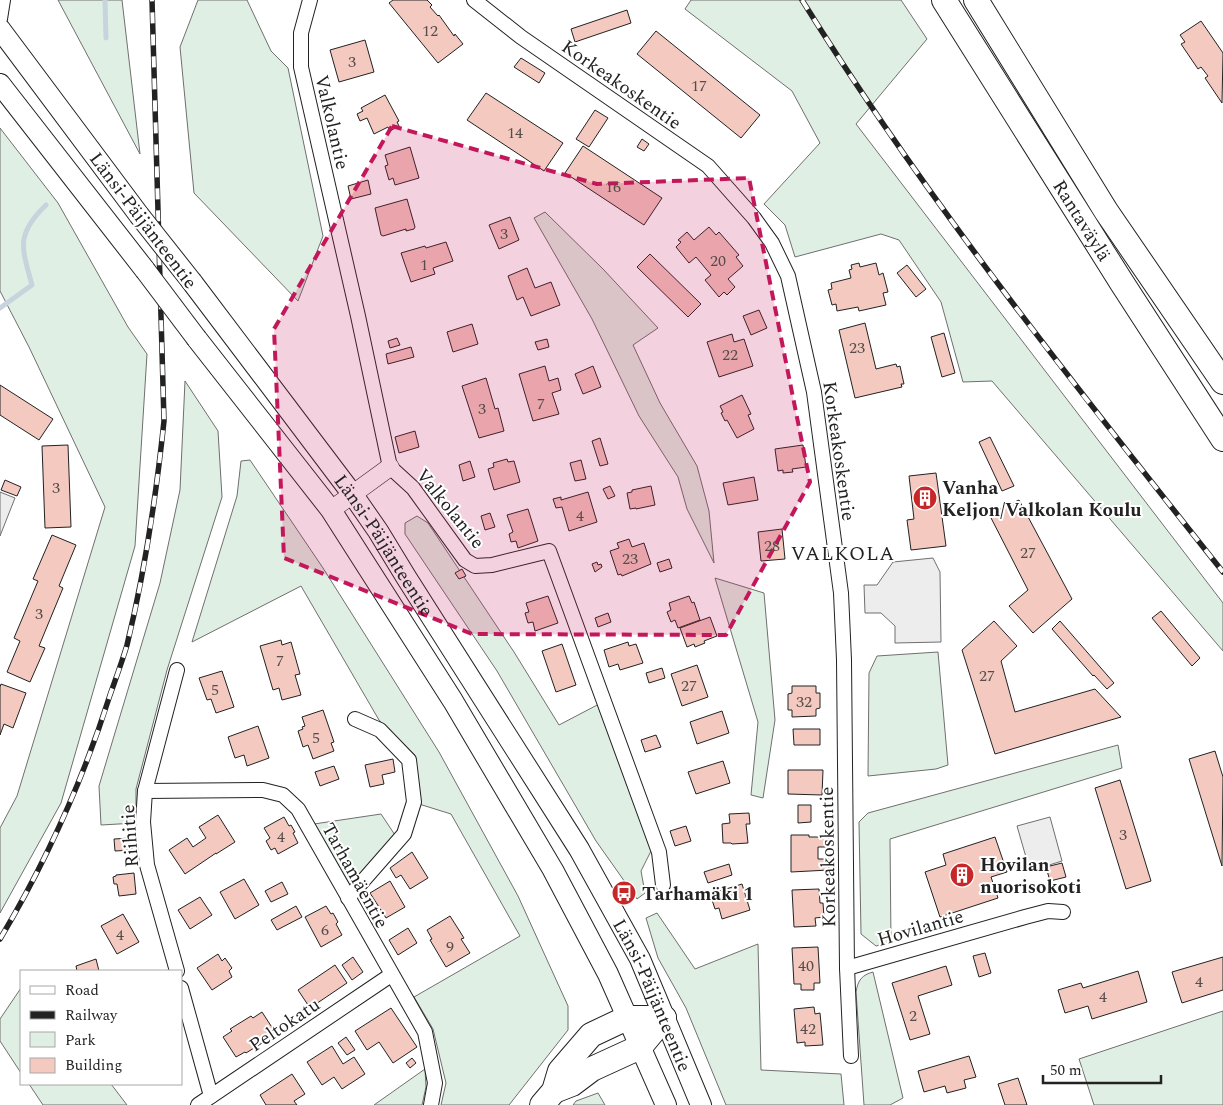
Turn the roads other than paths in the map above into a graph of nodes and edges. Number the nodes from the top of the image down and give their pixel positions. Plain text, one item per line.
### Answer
1 (3, 0) edge
2 (310, 0) edge
3 (474, 0) edge
4 (944, 0) edge
5 (976, 0) edge
6 (0, 19) edge
7 (0, 29) edge
8 (0, 84) edge
9 (1223, 382) edge
10 (1223, 439) edge
11 (390, 467) junction
12 (353, 495) junction
13 (331, 510) junction
14 (177, 670) dead end
15 (355, 719) dead end
16 (145, 792) junction
17 (662, 885) dead end
18 (348, 898) junction
19 (1063, 912) dead end
20 (847, 968) junction
21 (177, 970) edge
22 (392, 975) junction
23 (182, 992) edge
24 (627, 1018) junction
25 (664, 1018) junction
26 (640, 1047) junction
27 (851, 1056) dead end
28 (211, 1096) junction
29 (548, 1098) edge
30 (198, 1105) edge
31 (431, 1105) edge
32 (666, 1105) edge
33 (701, 1105) edge

1 - 6 street
2 - 11 street, Valkolantie
3 - 20 street, Korkeakoskentie
4 - 10 highway, Rantaväylä
5 - 9 highway, Rantaväylä
7 - 12 main road, Länsi-Päijänteentie, bridge
8 - 13 main road, Länsi-Päijänteentie, bridge
11 - 12 street
11 - 17 street, Valkolantie
12 - 13 street
12 - 25 main road, Länsi-Päijänteentie
13 - 24 main road, Länsi-Päijänteentie
14 - 16 street, Riihitie
15 - 18 street
16 - 18 street, Tarhamäentie
16 - 21 street, Riihitie
18 - 22 street, Tarhamäentie
19 - 20 street, Hovilantie
20 - 27 street, Korkeakoskentie
22 - 28 street, Peltokatu
22 - 31 street, Tarhamäentie
23 - 28 street
24 - 25 highway
24 - 26 main road, Länsi-Päijänteentie
24 - 29 highway
25 - 26 highway
25 - 33 main road, Länsi-Päijänteentie
26 - 29 highway
26 - 32 main road, Länsi-Päijänteentie
28 - 30 street, Peltokatu

